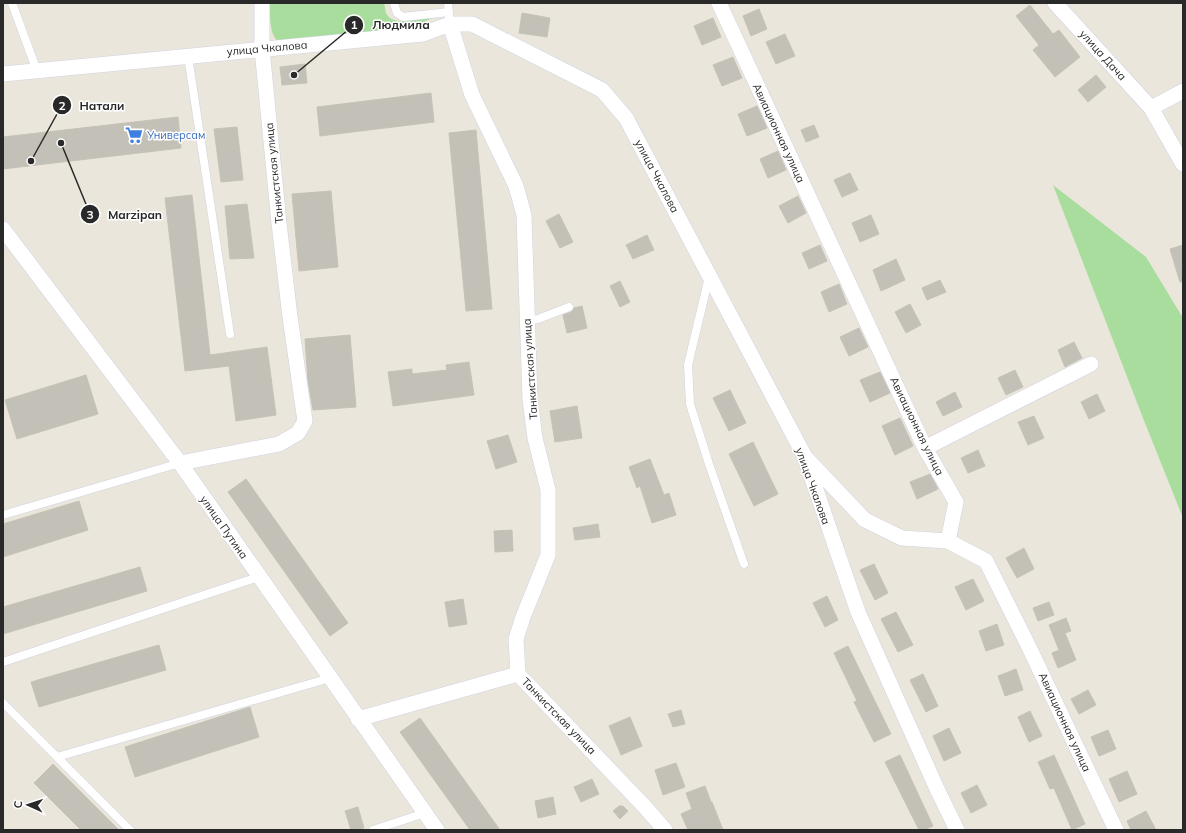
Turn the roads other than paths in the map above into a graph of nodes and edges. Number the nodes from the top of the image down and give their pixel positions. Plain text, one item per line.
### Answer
1 (12, 3) edge
2 (262, 3) edge
3 (394, 3) edge
4 (448, 3) edge
5 (719, 3) edge
6 (1055, 3) edge
7 (449, 18) junction
8 (262, 49) junction
9 (188, 56) junction
10 (37, 71) junction
11 (3, 74) edge
12 (1183, 92) edge
13 (1151, 108) junction
14 (1183, 164) edge
15 (3, 229) edge
16 (709, 276) junction
17 (569, 308) dead end
18 (527, 321) junction
19 (230, 334) dead end
20 (1091, 364) dead end
21 (925, 448) junction
22 (804, 456) junction
23 (180, 463) junction
24 (3, 514) edge
25 (948, 541) junction
26 (744, 564) dead end
27 (258, 577) junction
28 (3, 662) edge
29 (518, 674) junction
30 (330, 678) junction
31 (3, 703) edge
32 (358, 719) junction
33 (56, 758) junction
34 (425, 813) junction
35 (130, 830) edge
36 (373, 830) edge
37 (437, 830) edge
38 (666, 830) edge
39 (957, 830) edge
40 (1116, 830) edge

1 - 10 lane
2 - 8 street, Танкистская улица
3 - 7 lane
4 - 7 lane
5 - 21 street, Авиационная улица
6 - 13 street, улица Дача
7 - 8 street, улица Чкалова
7 - 16 street, улица Чкалова
7 - 18 street, Танкистская улица
8 - 9 street, улица Чкалова
8 - 23 street, Танкистская улица
9 - 10 street, улица Чкалова
9 - 19 lane
10 - 11 street, улица Чкалова
12 - 13 street
13 - 14 street, улица Дача
15 - 23 street, улица Путина
16 - 22 street, улица Чкалова
16 - 26 lane
17 - 18 lane
18 - 29 street, Танкистская улица
20 - 21 street
21 - 25 street, Авиационная улица
22 - 25 street
22 - 39 street, улица Чкалова
23 - 24 lane
23 - 27 street, улица Путина
25 - 40 street, Авиационная улица
27 - 28 lane
27 - 30 street, улица Путина
29 - 32 street
29 - 38 street, Танкистская улица
30 - 32 street, улица Путина
30 - 33 lane
31 - 33 lane
32 - 34 street, улица Путина
33 - 35 lane
34 - 36 lane
34 - 37 street, улица Путина

